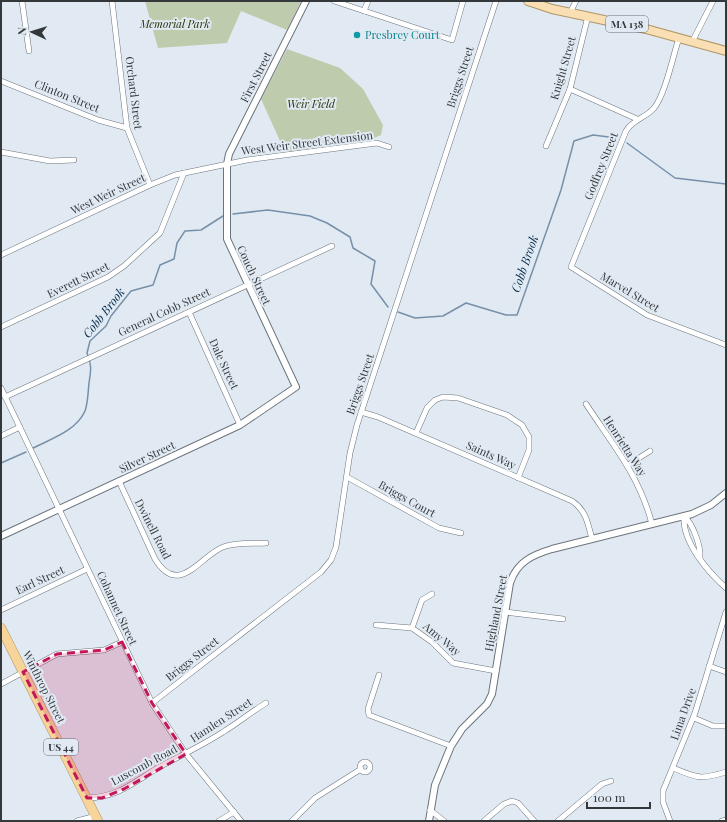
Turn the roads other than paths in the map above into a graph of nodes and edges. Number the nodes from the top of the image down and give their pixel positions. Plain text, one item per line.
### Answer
1 (22, 1) edge
2 (112, 1) edge
3 (306, 1) edge
4 (334, 1) edge
5 (368, 1) edge
6 (463, 1) edge
7 (496, 1) edge
8 (528, 1) edge
9 (576, 1) edge
10 (713, 1) edge
11 (364, 11) junction
12 (570, 13) junction
13 (588, 16) junction
14 (679, 38) junction
15 (692, 42) junction
16 (29, 51) dead end
17 (726, 51) edge
18 (1, 80) edge
19 (570, 89) junction
20 (638, 119) junction
21 (127, 128) junction
22 (546, 146) dead end
23 (389, 147) dead end
24 (1, 152) edge
25 (74, 160) dead end
26 (227, 164) junction
27 (184, 173) junction
28 (150, 185) junction
29 (332, 246) dead end
30 (1, 255) edge
31 (571, 267) joint
32 (248, 285) junction
33 (189, 312) junction
34 (1, 328) edge
35 (726, 345) edge
36 (296, 387) joint
37 (1, 388) edge
38 (5, 397) junction
39 (586, 404) dead end
40 (361, 412) junction
41 (240, 425) junction
42 (20, 427) junction
43 (416, 433) junction
44 (1, 436) edge
45 (650, 451) dead end
46 (628, 465) junction
47 (346, 478) junction
48 (518, 478) junction
49 (119, 482) junction
50 (726, 493) edge
51 (59, 509) junction
52 (684, 516) junction
53 (652, 524) junction
54 (461, 533) dead end
55 (1, 536) edge
56 (592, 539) junction
57 (266, 543) dead end
58 (87, 569) junction
59 (726, 588) edge
60 (432, 594) dead end
61 (1, 610) edge
62 (505, 612) junction
63 (726, 612) edge
64 (563, 619) dead end
65 (376, 625) dead end
66 (1, 628) edge
67 (412, 628) junction
68 (122, 642) junction
69 (709, 666) junction
70 (496, 671) junction
71 (24, 672) junction
72 (726, 672) edge
73 (379, 675) dead end
74 (1, 684) edge
75 (266, 703) dead end
76 (152, 704) junction
77 (694, 718) junction
78 (726, 726) edge
79 (451, 746) junction
80 (186, 754) junction
81 (673, 768) junction
82 (361, 769) dead end
83 (726, 772) edge
84 (611, 781) dead end
85 (87, 798) junction
86 (430, 810) junction
87 (234, 812) junction
88 (97, 818) edge
89 (726, 820) edge
90 (77, 821) edge
91 (219, 821) edge
92 (241, 821) edge
93 (292, 821) edge
94 (428, 821) edge
95 (444, 821) edge
96 (484, 821) edge
97 (534, 821) edge
98 (558, 821) edge
99 (670, 821) edge
100 (722, 821) edge

1 - 16 street
2 - 21 street, Orchard Street
3 - 26 street, First Street
4 - 11 street
5 - 11 street
6 - 11 street
7 - 40 street, Briggs Street
8 - 12 main road, MA 138
9 - 12 street
10 - 15 street
12 - 13 main road, MA 138
13 - 14 main road, MA 138
13 - 19 street, Knight Street
14 - 15 main road, MA 138
14 - 20 street, Godfrey Street
15 - 17 main road, MA 138
18 - 21 street, Clinton Street
19 - 20 street
19 - 22 street, Knight Street
20 - 31 street, Godfrey Street
21 - 28 street, Orchard Street
23 - 26 street, West Weir Street Extension
24 - 25 street
26 - 27 street, West Weir Street
26 - 32 street, Couch Street
27 - 28 street, West Weir Street
27 - 34 street, Everett Street
28 - 30 street, West Weir Street
29 - 32 street, General Cobb Street
31 - 35 street, Marvel Street
32 - 33 street, General Cobb Street
32 - 36 street, Couch Street
33 - 38 street, General Cobb Street
33 - 41 street, Dale Street
36 - 41 street, Silver Street
37 - 38 street, Cohannet Street
38 - 42 street, Cohannet Street
39 - 46 street, Henrietta Way
40 - 43 street, Saints Way
40 - 47 street, Briggs Street
41 - 49 street, Silver Street
42 - 44 street
42 - 51 street, Cohannet Street
43 - 48 street, Saints Way
43 - 48 street
45 - 46 street
46 - 53 street, Henrietta Way
47 - 54 street, Briggs Court
47 - 76 street, Briggs Street
48 - 56 street, Saints Way
49 - 51 street, Silver Street
49 - 57 street, Dwinell Road
50 - 52 street, Highland Street
51 - 55 street, Silver Street
51 - 58 street, Cohannet Street
52 - 53 street, Highland Street
52 - 59 street
53 - 56 street, Highland Street
56 - 62 street, Highland Street
58 - 61 street, Earl Street
58 - 68 street, Cohannet Street
60 - 67 street
62 - 64 street
62 - 70 street, Highland Street
63 - 69 street, Lima Drive
65 - 67 street, Amy Way
66 - 71 highway, Winthrop Street / US 44
67 - 70 street, Amy Way
68 - 71 street
68 - 76 street, Cohannet Street
69 - 72 street
69 - 77 street, Lima Drive
70 - 79 street, Highland Street
71 - 74 street
71 - 85 highway, Winthrop Street / US 44
73 - 79 street
75 - 80 street, Hamlen Street
76 - 80 street, Cohannet Street
77 - 78 street
77 - 81 street, Lima Drive
79 - 86 street, Highland Street
80 - 85 street, Luscomb Road
80 - 87 street, Cohannet Street
81 - 83 street
81 - 99 street, Lima Drive
82 - 93 street
84 - 98 street
85 - 88 highway, Winthrop Street / US 44
86 - 94 street, Highland Street
86 - 95 street
87 - 91 street
87 - 92 street, Cohannet Street
88 - 90 street
89 - 100 street
96 - 97 street

